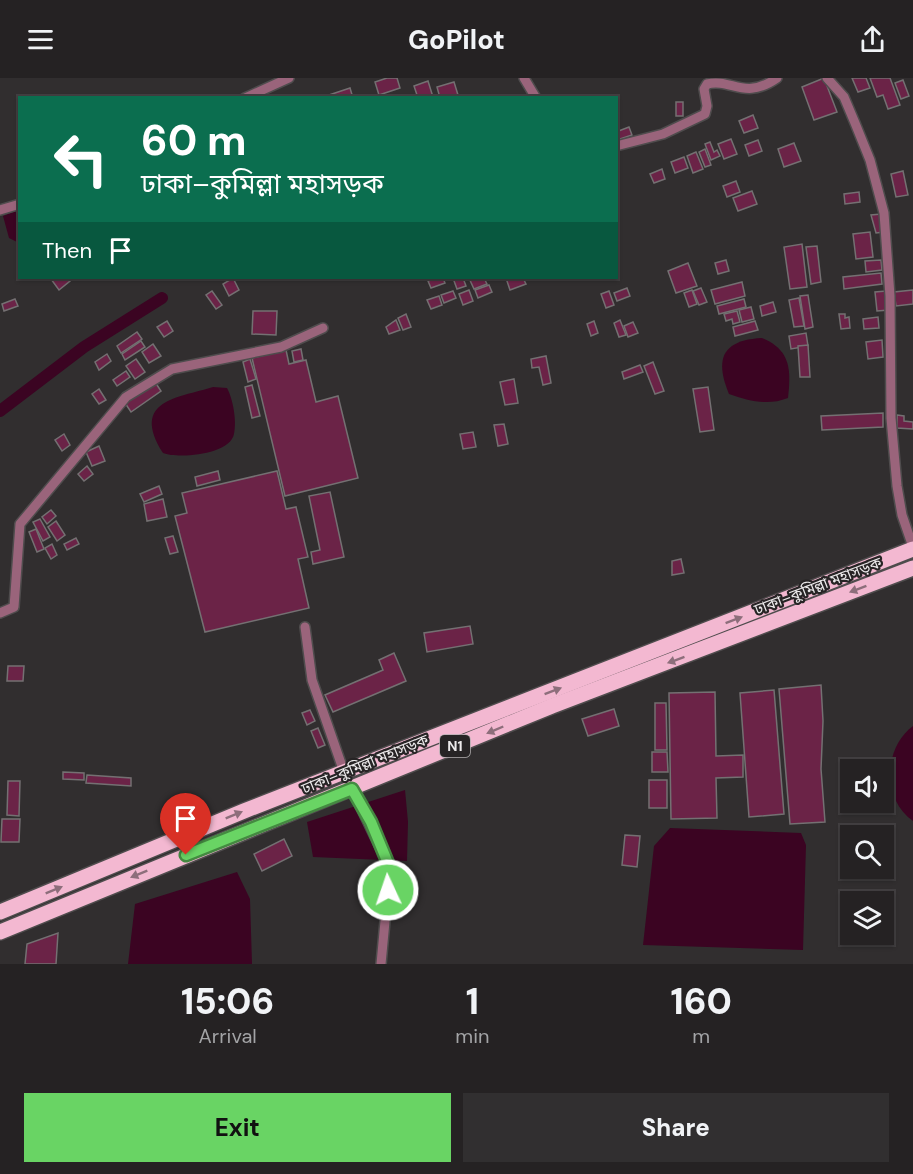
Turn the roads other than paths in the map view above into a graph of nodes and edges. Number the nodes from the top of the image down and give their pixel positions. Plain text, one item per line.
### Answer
1 (289, 78) edge
2 (524, 78) edge
3 (777, 78) edge
4 (827, 78) edge
5 (249, 96) edge
6 (535, 96) edge
7 (618, 145) edge
8 (18, 205) edge
9 (0, 210) edge
10 (323, 328) dead end
11 (913, 548) edge
12 (913, 568) edge
13 (0, 613) edge
14 (305, 627) dead end
15 (344, 771) junction
16 (352, 789) junction
17 (0, 912) edge
18 (0, 932) edge
19 (381, 964) edge

1 - 5 street
2 - 6 street
3 - 7 street
4 - 11 street
8 - 9 street
10 - 13 street
15 -> 11 highway, ঢাকা–কুমিল্লা মহাসড়ক / N1
12 -> 16 highway, ঢাকা–কুমিল্লা মহাসড়ক / N1
14 - 15 street
17 -> 15 highway, ঢাকা–কুমিল্লা মহাসড়ক / N1
16 -> 18 highway, ঢাকা–কুমিল্লা মহাসড়ক / N1
16 - 19 street

